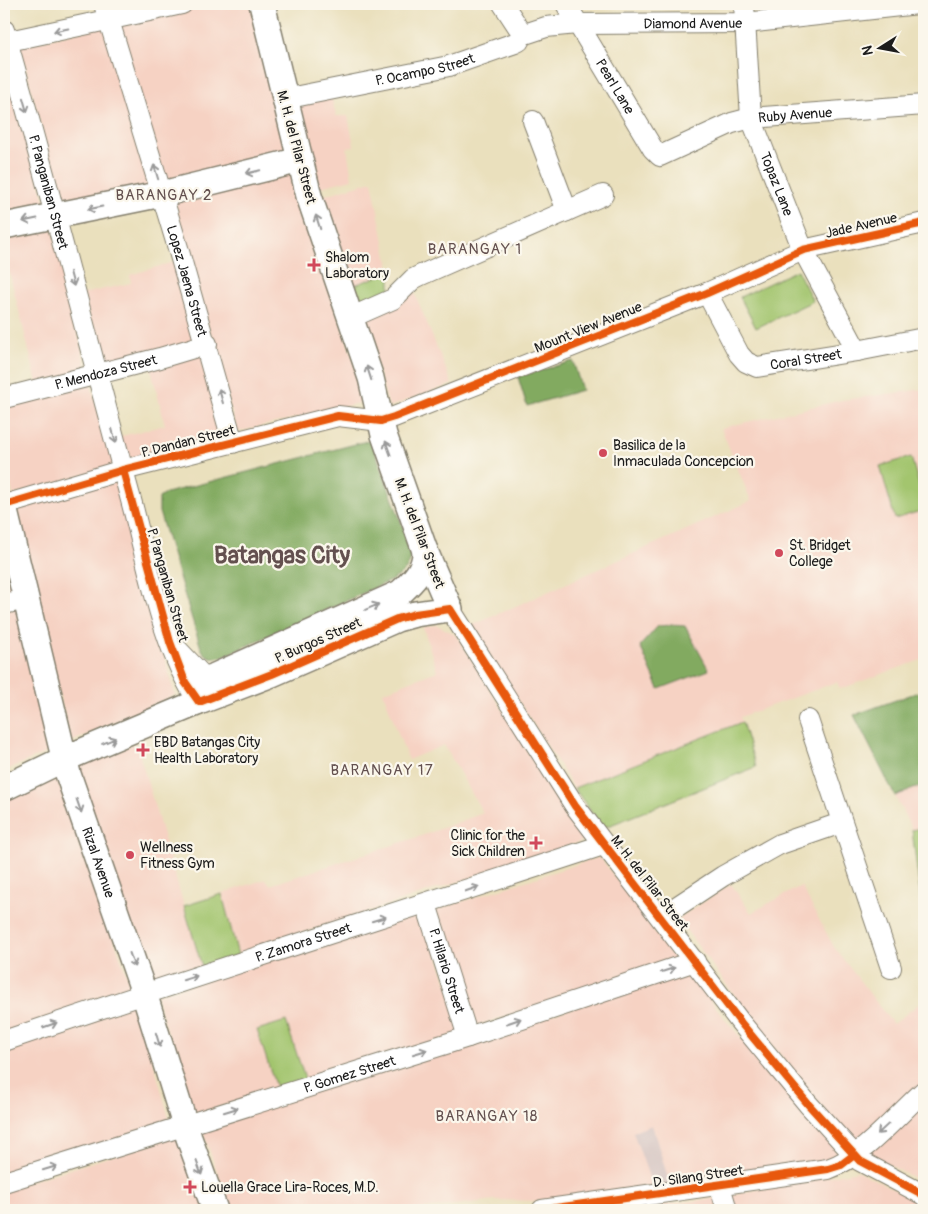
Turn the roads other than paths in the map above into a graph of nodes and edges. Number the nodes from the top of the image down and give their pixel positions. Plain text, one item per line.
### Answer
1 (182, 4) edge
2 (262, 4) edge
3 (503, 4) edge
4 (566, 4) edge
5 (918, 4) edge
6 (106, 12) edge
7 (745, 13) edge
8 (577, 24) junction
9 (528, 33) dead end
10 (5, 38) edge
11 (284, 99) junction
12 (924, 105) edge
13 (751, 118) junction
14 (532, 121) dead end
15 (673, 151) joint
16 (300, 160) junction
17 (162, 194) junction
18 (603, 195) dead end
19 (567, 211) junction
20 (56, 215) junction
21 (924, 223) edge
22 (4, 226) edge
23 (804, 250) junction
24 (707, 292) junction
25 (350, 318) junction
26 (924, 338) edge
27 (206, 344) junction
28 (857, 351) junction
29 (96, 375) junction
30 (4, 398) edge
31 (380, 420) junction
32 (233, 443) junction
33 (123, 470) junction
34 (4, 506) edge
35 (425, 551) junction
36 (405, 589) junction
37 (15, 601) edge
38 (450, 609) junction
39 (415, 614) junction
40 (170, 642) junction
41 (215, 676) junction
42 (199, 702) junction
43 (808, 720) dead end
44 (64, 760) junction
45 (4, 788) edge
46 (841, 823) junction
47 (603, 844) junction
48 (426, 904) junction
49 (662, 917) junction
50 (695, 961) junction
51 (891, 968) dead end
52 (144, 993) junction
53 (468, 1037) junction
54 (4, 1041) edge
55 (924, 1091) edge
56 (184, 1125) junction
57 (854, 1155) junction
58 (4, 1182) edge
59 (720, 1186) junction
60 (924, 1195) edge
61 (215, 1210) edge
62 (542, 1210) edge
63 (728, 1210) edge

1 - 6 street
2 - 11 main road, M. H. del Pilar Street
3 - 11 street, P. Ocampo Street
4 - 8 street, Pearl Lane
5 - 7 street, Diamond Avenue
6 -> 10 street
17 -> 6 street, Lopez Jaena Street
7 - 8 street, Diamond Avenue
7 - 13 street, Topaz Lane
8 - 9 street, Diamond Avenue
8 - 15 street, Pearl Lane
10 -> 20 street, P. Panganiban Street
11 - 16 main road, M. H. del Pilar Street
12 - 13 street, Ruby Avenue
13 - 15 street, Ruby Avenue
13 - 23 street, Topaz Lane
14 - 19 street
16 -> 17 main road
25 -> 16 main road, M. H. del Pilar Street
17 -> 20 main road
17 - 27 street, Lopez Jaena Street
18 - 19 street
19 - 25 street
20 -> 22 main road
20 -> 29 street, P. Panganiban Street
21 - 23 street, Jade Avenue
23 - 24 street, Mount View Avenue
23 - 28 street, Topaz Lane
24 - 28 street, Coral Street
24 - 31 street, Mount View Avenue
31 -> 25 main road, M. H. del Pilar Street
26 - 28 street, Coral Street
27 - 29 street, P. Mendoza Street
32 -> 27 street, Lopez Jaena Street
29 - 30 street, P. Mendoza Street
29 -> 33 street, P. Panganiban Street
31 - 32 street, P. Dandan Street
35 -> 31 main road, M. H. del Pilar Street
32 - 33 street, P. Dandan Street
33 - 34 street, P. Dandan Street
33 - 40 street, P. Panganiban Street
34 - 37 main road, Rizal Avenue
35 - 36 main road, P. Burgos Street
35 - 38 main road, M. H. del Pilar Street
36 - 39 main road
41 -> 36 main road, P. Burgos Street
37 - 44 main road, Rizal Avenue
38 - 39 main road, P. Burgos Street
38 - 47 street, M. H. del Pilar Street
39 - 42 main road, P. Burgos Street
40 - 41 street, P. Panganiban Street
40 - 42 street, P. Panganiban Street
41 - 42 main road
44 -> 42 main road, P. Burgos Street
43 - 46 street
44 - 45 main road, P. Burgos Street
44 -> 52 main road, Rizal Avenue
46 - 49 street
46 - 51 street
48 -> 47 street, P. Zamora Street
47 - 49 street, M. H. del Pilar Street
52 -> 48 street, P. Zamora Street
48 - 53 street, P. Hilario Street
49 - 50 street, M. H. del Pilar Street
53 -> 50 street, P. Gomez Street
50 - 57 street, M. H. del Pilar Street
54 -> 52 street, P. Zamora Street
52 -> 56 main road, Rizal Avenue
56 -> 53 street, P. Gomez Street
55 -> 57 street, D. Silang Street
58 -> 56 street, P. Gomez Street
56 -> 61 main road, Rizal Avenue
57 - 59 street, D. Silang Street
57 - 60 street, M. H. del Pilar Street
59 - 62 street, D. Silang Street
59 - 63 street

